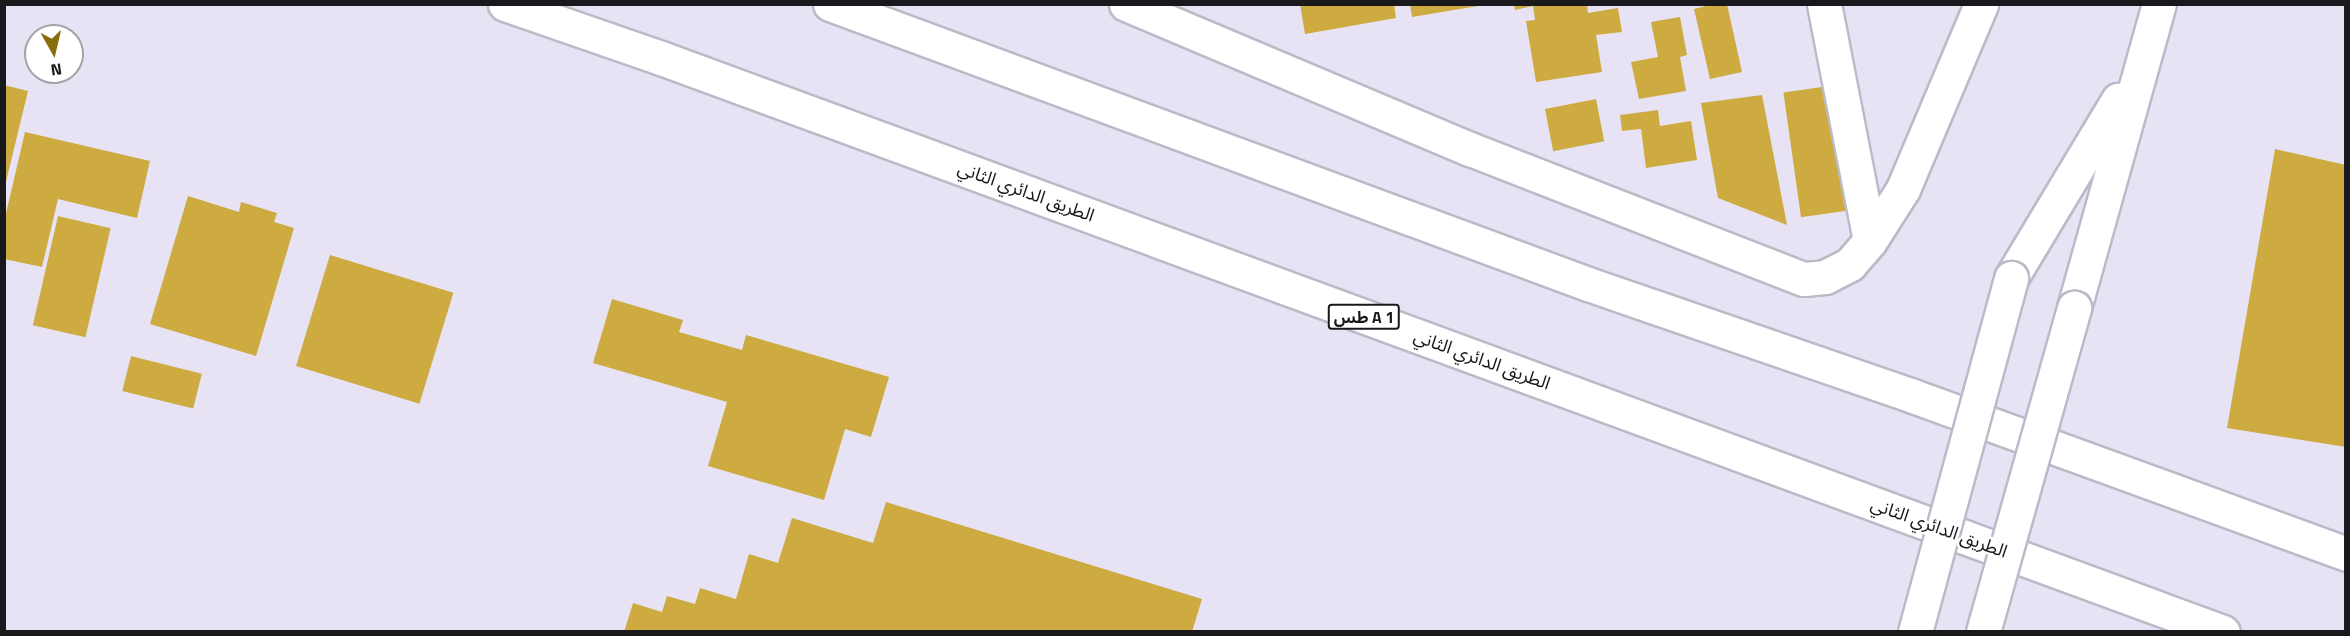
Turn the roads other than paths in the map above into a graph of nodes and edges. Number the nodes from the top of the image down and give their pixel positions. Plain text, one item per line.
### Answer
1 (505, 4) edge
2 (830, 4) edge
3 (1126, 4) edge
4 (1824, 4) edge
5 (1981, 4) edge
6 (2159, 4) edge
7 (2140, 62) junction
8 (1870, 242) junction
9 (2346, 554) edge
10 (1915, 632) edge
11 (1983, 632) edge
12 (2223, 632) edge

1 - 12 main road, الطريق الدائري الثاني / طس A 1
2 - 9 main road
3 - 8 main road
4 - 8 main road
5 - 8 main road
6 - 7 main road
7 - 10 main road, bridge
7 - 11 main road, bridge

